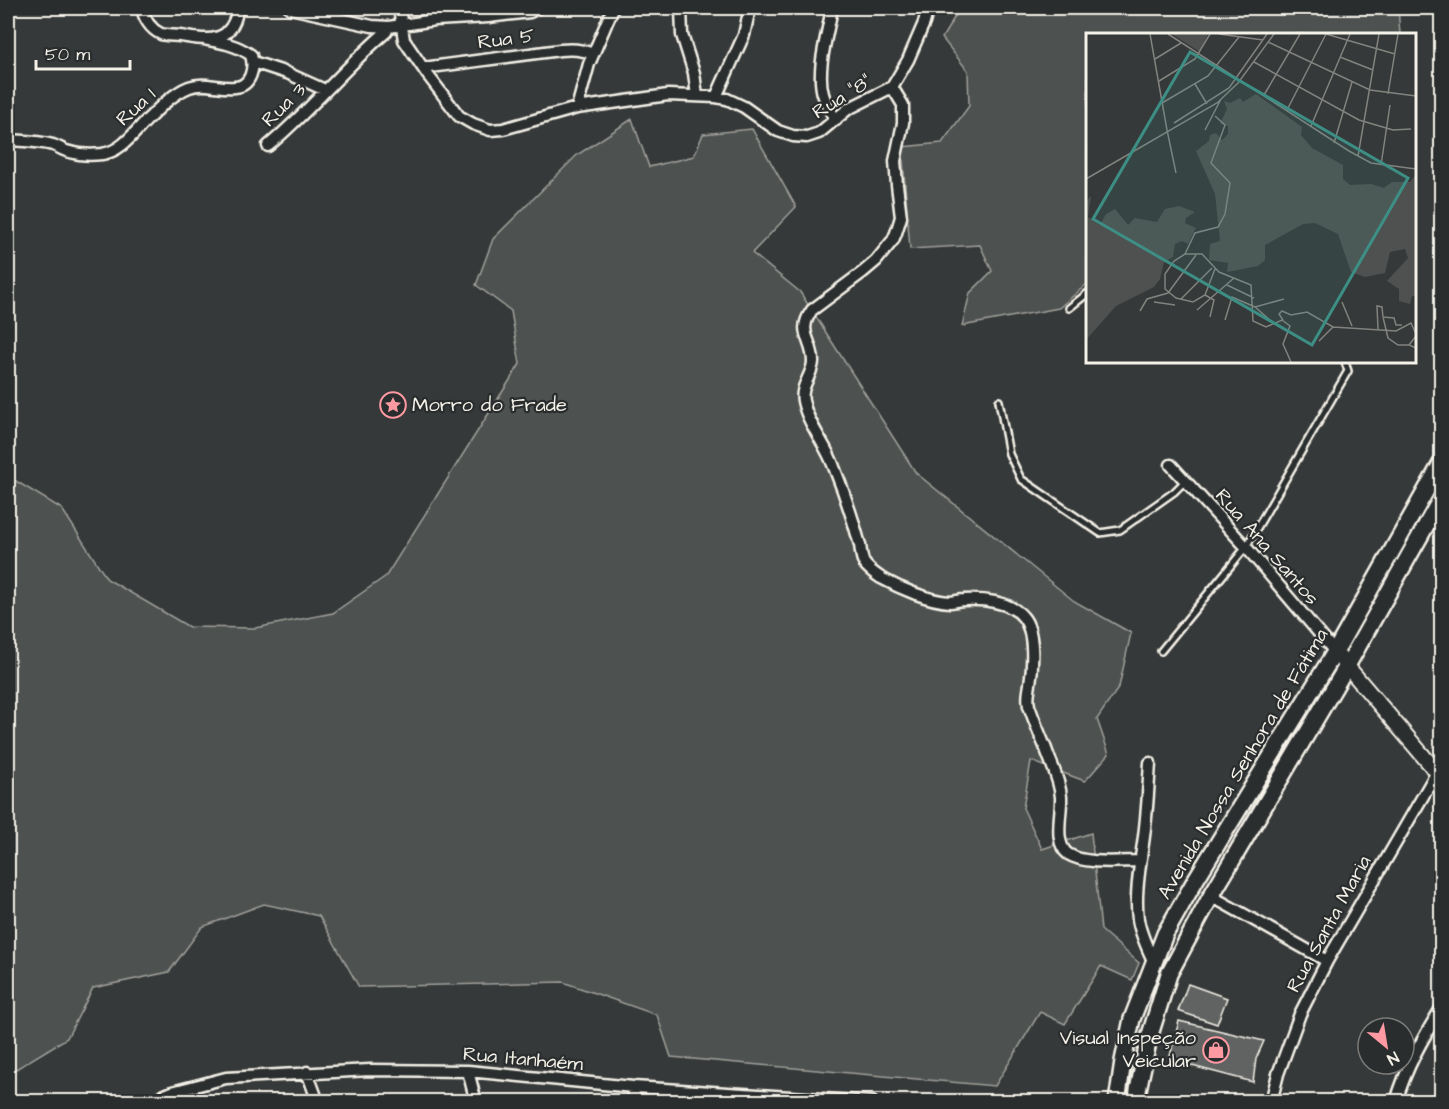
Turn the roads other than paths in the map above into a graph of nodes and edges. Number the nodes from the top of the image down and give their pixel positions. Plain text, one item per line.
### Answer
1 (142, 8) edge
2 (238, 8) edge
3 (290, 8) edge
4 (399, 8) edge
5 (537, 8) edge
6 (613, 8) edge
7 (681, 8) edge
8 (750, 8) edge
9 (832, 8) edge
10 (928, 8) edge
11 (402, 24) junction
12 (389, 27) junction
13 (204, 39) junction
14 (593, 54) junction
15 (253, 62) junction
16 (423, 68) junction
17 (892, 87) junction
18 (325, 90) junction
19 (697, 96) junction
20 (716, 97) junction
21 (577, 108) junction
22 (836, 120) junction
23 (8, 140) edge
24 (268, 146) dead end
25 (1086, 295) edge
26 (1069, 308) dead end
27 (1345, 363) edge
28 (999, 400) dead end
29 (1442, 462) edge
30 (1171, 465) dead end
31 (1185, 481) junction
32 (1442, 497) edge
33 (1246, 547) junction
34 (1161, 651) dead end
35 (1335, 652) junction
36 (1347, 666) junction
37 (1150, 763) dead end
38 (1439, 775) edge
39 (1140, 861) junction
40 (1211, 896) junction
41 (1327, 961) junction
42 (1154, 963) junction
43 (1442, 1007) edge
44 (468, 1071) junction
45 (307, 1072) junction
46 (633, 1088) junction
47 (174, 1097) edge
48 (795, 1099) edge
49 (148, 1101) edge
50 (318, 1101) edge
51 (476, 1101) edge
52 (635, 1101) edge
53 (872, 1101) edge
54 (1117, 1101) edge
55 (1137, 1101) edge
56 (1271, 1101) edge
57 (1396, 1101) edge

1 - 13 street
2 - 13 street
3 - 12 street
4 - 11 street, Rua "8"
5 - 11 street
6 - 14 street
7 - 19 street
8 - 20 street
9 - 22 street
10 - 17 street, Rua "8"
11 - 12 street
11 - 16 street, Rua "8"
12 - 18 street, Rua 3
13 - 15 street
14 - 16 street, Rua 5
14 - 21 street
15 - 18 street, Rua 3
15 - 23 street, Rua 1
16 - 21 street, Rua "8"
17 - 22 street, Rua "8"
17 - 39 street
18 - 24 street, Rua 3
19 - 20 street, Rua "8"
19 - 21 street, Rua "8"
20 - 22 street, Rua "8"
25 - 26 lane
27 - 33 lane
28 - 31 lane
29 - 35 main road, Avenida Nossa Senhora de Fátima
30 - 31 street, Rua Ana Santos
31 - 33 street, Rua Ana Santos
32 - 36 main road, Avenida Nossa Senhora de Fátima
33 - 34 lane
33 - 35 street, Rua Ana Santos
35 - 36 main road
35 - 42 main road, Avenida Nossa Senhora de Fátima
36 - 38 main road
36 - 40 main road, Avenida Nossa Senhora de Fátima
37 - 39 street
38 - 41 street, Rua Santa Maria
39 - 42 street
40 - 41 street
40 - 55 main road, Avenida Nossa Senhora de Fátima
41 - 56 street, Rua Santa Maria
42 - 54 main road, Avenida Nossa Senhora de Fátima
43 - 57 street
44 - 45 street, Rua Itanhaém
44 - 46 street, Rua Itanhaém
44 - 51 street
45 - 47 street, Rua Itanhaém
45 - 50 street
46 - 48 street, Rua Itanhaém
46 - 52 street
47 - 49 street, Rua Itanhaém
48 - 53 street, Rua Itanhaém

